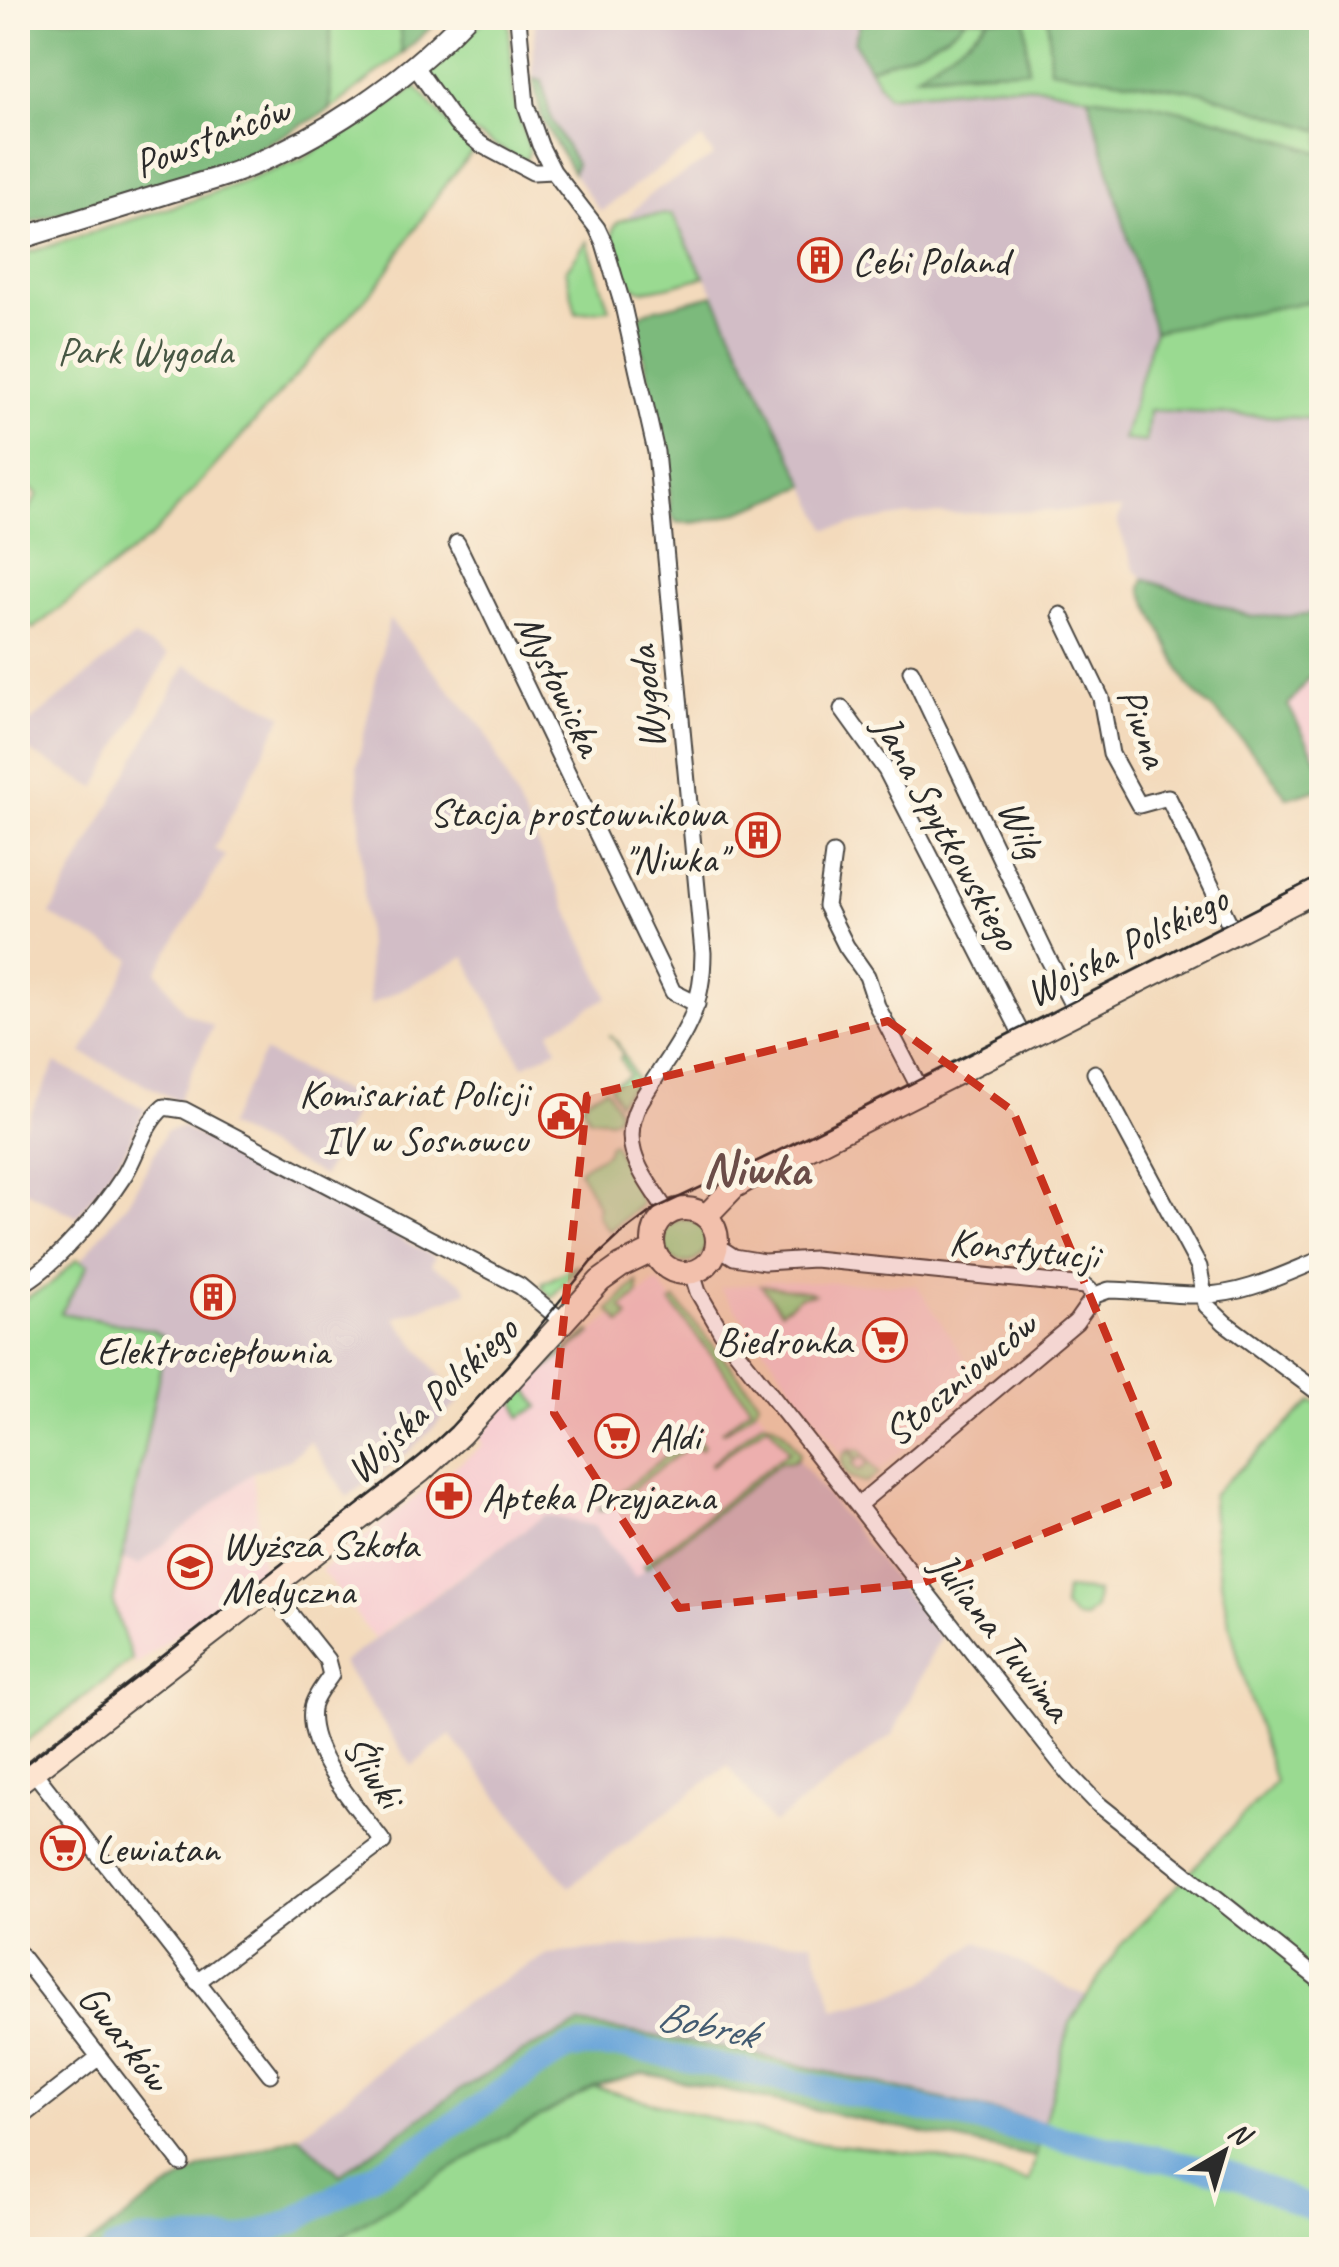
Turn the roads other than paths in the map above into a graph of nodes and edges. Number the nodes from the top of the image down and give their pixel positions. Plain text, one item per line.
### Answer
1 (466, 18) edge
2 (518, 18) edge
3 (414, 65) junction
4 (553, 171) junction
5 (18, 239) edge
6 (457, 543) dead end
7 (1060, 616) dead end
8 (911, 671) dead end
9 (842, 709) dead end
10 (832, 854) dead end
11 (1322, 888) edge
12 (1234, 932) junction
13 (697, 1004) junction
14 (1076, 1012) junction
15 (1024, 1039) junction
16 (1096, 1073) dead end
17 (921, 1091) junction
18 (668, 1214) junction
19 (706, 1216) junction
20 (654, 1250) junction
21 (726, 1252) junction
22 (1322, 1259) edge
23 (692, 1273) junction
24 (18, 1286) edge
25 (1095, 1295) junction
26 (1204, 1295) junction
27 (562, 1322) junction
28 (1322, 1395) edge
29 (858, 1505) junction
30 (270, 1588) junction
31 (25, 1777) edge
32 (18, 1952) edge
33 (197, 1982) junction
34 (1322, 1982) edge
35 (99, 2057) junction
36 (270, 2074) dead end
37 (18, 2120) edge
38 (181, 2163) dead end

1 - 3 street, Powstańców
2 - 4 street, Wygoda
3 - 4 street
3 - 5 street, Powstańców
4 - 13 street, Wygoda
6 - 13 street, Mysłowicka
7 - 12 street, Piwna
8 - 14 street, Wilg
9 - 15 street, Jana Spytkowskiego
10 - 17 street
11 - 12 main road, Wojska Polskiego
12 - 14 main road, Wojska Polskiego
13 - 18 street, Wygoda
14 - 15 main road, Wojska Polskiego
15 - 17 main road, Wojska Polskiego
16 - 26 street
17 - 19 main road, Wojska Polskiego
18 - 19 main road
18 - 20 main road
19 - 21 main road
20 - 23 main road
20 - 27 main road, Wojska Polskiego
21 - 23 main road
21 - 25 street, Konstytucji
22 - 26 street, Konstytucji
23 - 29 street, Juliana Tuwima
24 - 27 street, Wojska Polskiego
25 - 26 street, Konstytucji
25 - 29 street, Stoczniowców
26 - 28 street
27 - 30 main road, Wojska Polskiego
29 - 34 street, Juliana Tuwima
30 - 31 main road, Wojska Polskiego
30 - 33 street, Śliwki
31 - 33 street
32 - 35 street, Gwarków
33 - 36 street
35 - 37 street
35 - 38 street, Gwarków

